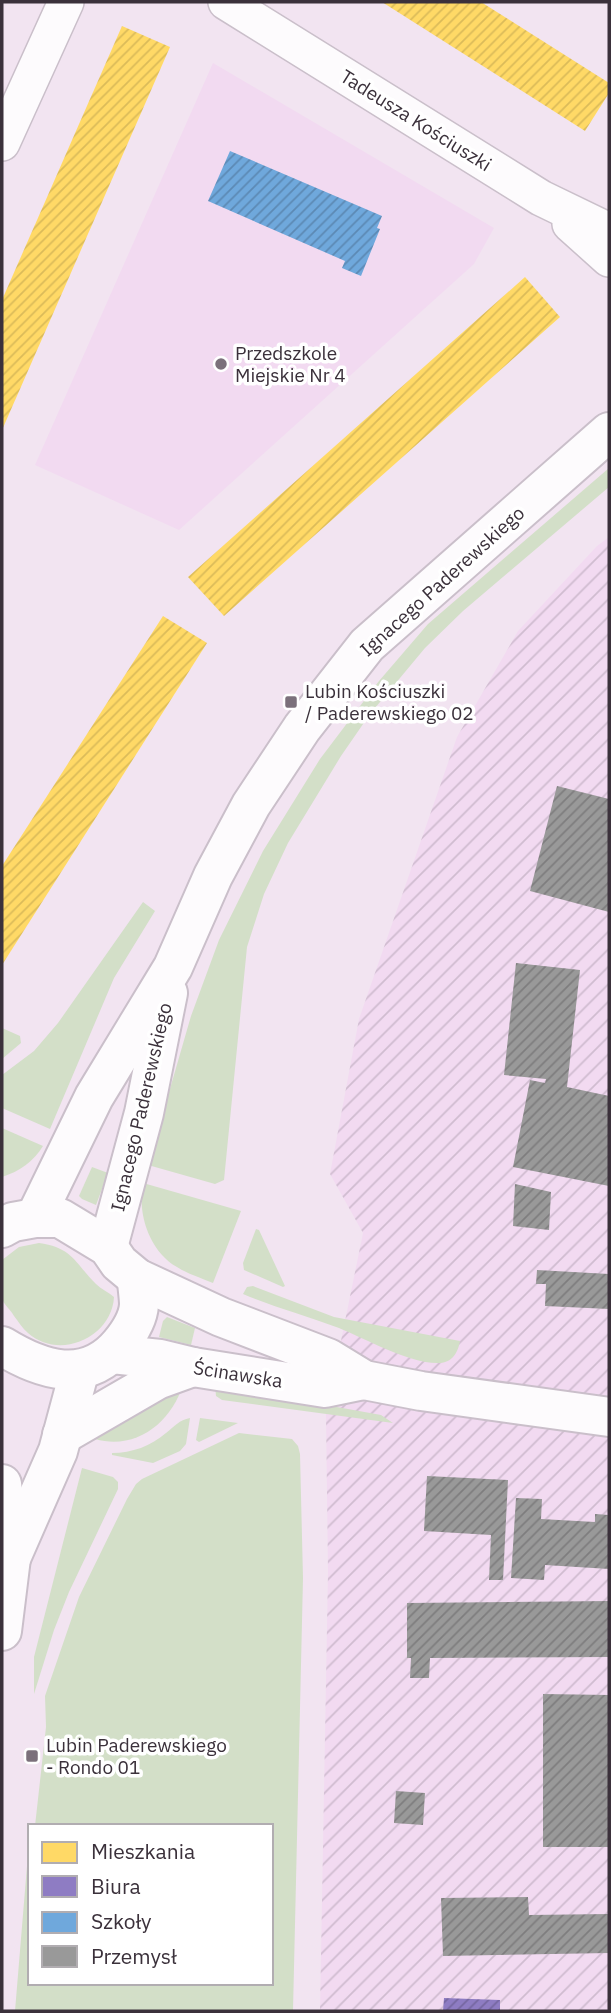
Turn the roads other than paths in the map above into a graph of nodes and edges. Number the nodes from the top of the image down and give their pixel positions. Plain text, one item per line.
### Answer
1 (66, 2) edge
2 (226, 2) edge
3 (2, 143) edge
4 (541, 198) junction
5 (609, 231) edge
6 (609, 259) edge
7 (609, 432) edge
8 (173, 967) junction
9 (19, 1223) edge
10 (108, 1247) junction
11 (137, 1278) junction
12 (2, 1346) edge
13 (96, 1362) junction
14 (193, 1367) junction
15 (365, 1380) junction
16 (609, 1417) edge
17 (62, 1435) junction
18 (2, 1484) edge
19 (11, 1558) junction
20 (2, 1631) edge

1 - 3 street
2 - 4 street, Tadeusza Kościuszki
4 - 5 street, Tadeusza Kościuszki
4 - 6 street
7 - 8 street, Ignacego Paderewskiego
8 - 9 street, Ignacego Paderewskiego
8 - 10 street, Ignacego Paderewskiego
9 - 10 street, Ścinawska
10 - 11 street, Ścinawska
11 - 13 street
11 - 15 street, Ścinawska
12 - 13 street, Ścinawska
13 - 14 street, Ścinawska
13 - 17 street
14 - 15 street, Ścinawska
14 - 17 street
15 - 16 street, Ścinawska
17 - 19 street
18 - 19 street
19 - 20 street

